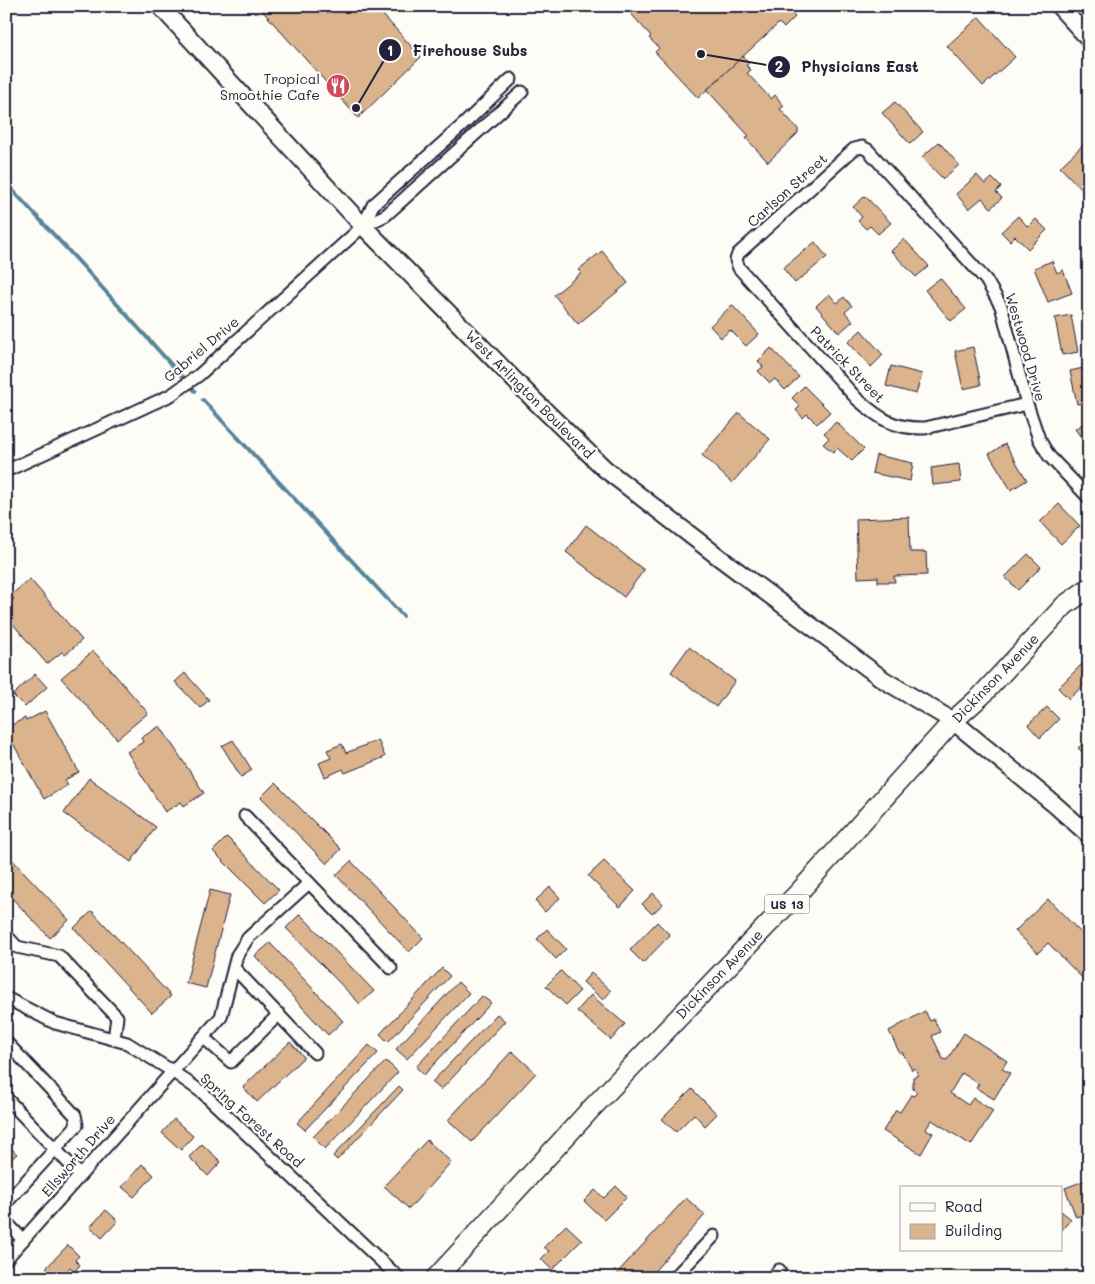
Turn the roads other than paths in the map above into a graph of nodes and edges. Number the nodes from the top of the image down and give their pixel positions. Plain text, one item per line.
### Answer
1 (160, 6) edge
2 (1059, 6) edge
3 (1089, 39) edge
4 (511, 79) dead end
5 (522, 92) dead end
6 (862, 147) joint
7 (363, 226) junction
8 (736, 260) joint
9 (1027, 404) junction
10 (6, 470) edge
11 (1089, 498) edge
12 (1089, 588) edge
13 (953, 721) junction
14 (245, 816) dead end
15 (1089, 835) edge
16 (309, 883) junction
17 (6, 936) edge
18 (234, 968) junction
19 (391, 968) dead end
20 (6, 998) edge
21 (279, 1014) junction
22 (203, 1036) junction
23 (114, 1039) junction
24 (6, 1042) edge
25 (315, 1053) dead end
26 (172, 1071) junction
27 (6, 1098) edge
28 (55, 1149) junction
29 (80, 1175) junction
30 (6, 1205) edge
31 (6, 1222) edge
32 (714, 1236) dead end
33 (23, 1240) junction
34 (6, 1259) edge
35 (399, 1278) edge
36 (436, 1278) edge
37 (674, 1278) edge

1 - 7 main road, West Arlington Boulevard
2 - 3 main road
4 - 7 street
5 - 7 street
6 - 8 street, Carlson Street
6 - 9 street, Westwood Drive
7 - 10 street, Gabriel Drive
7 - 13 main road, West Arlington Boulevard
8 - 9 street, Patrick Street
9 - 11 street, Westwood Drive
12 - 13 main road, Dickinson Avenue / US 13
13 - 15 main road, West Arlington Boulevard
13 - 36 main road, Dickinson Avenue / US 13
14 - 16 street
16 - 18 street, Ellsworth Drive
16 - 19 street
17 - 23 street
18 - 21 street
18 - 22 street, Ellsworth Drive
20 - 23 street, Spring Forest Road
21 - 22 street
21 - 25 street
22 - 26 street, Ellsworth Drive
23 - 26 street, Spring Forest Road
24 - 28 street
26 - 29 street, Ellsworth Drive
26 - 35 street, Spring Forest Road
27 - 28 street
28 - 29 street
28 - 30 street
29 - 33 street, Ellsworth Drive
31 - 33 street
32 - 37 street
33 - 34 street, Ellsworth Drive

